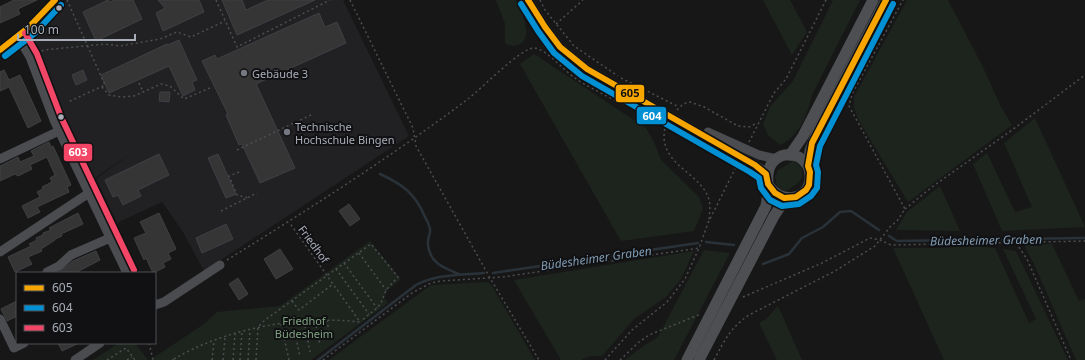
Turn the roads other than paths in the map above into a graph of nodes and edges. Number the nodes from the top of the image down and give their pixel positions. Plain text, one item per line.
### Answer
1 (55, 0) edge
2 (528, 0) edge
3 (873, 0) edge
4 (886, 0) edge
5 (18, 37) junction
6 (0, 50) edge
7 (59, 131) junction
8 (743, 153) junction
9 (790, 155) junction
10 (0, 159) edge
11 (776, 159) junction
12 (808, 166) junction
13 (768, 181) junction
14 (89, 193) junction
15 (790, 198) junction
16 (110, 238) junction
17 (0, 252) edge
18 (220, 265) road end
19 (47, 272) edge
20 (127, 272) edge
21 (156, 305) edge
22 (0, 319) edge
23 (22, 344) edge
24 (99, 344) edge
25 (76, 360) edge
26 (687, 360) edge
27 (699, 360) edge

1 - 5 street
2 - 8 street
3 - 9 main road
4 - 12 main road
5 - 6 street
5 - 7 street
7 - 10 street
7 - 14 street
8 - 11 street
8 - 13 street
9 - 11 main road
9 - 12 main road
11 - 13 main road
12 - 15 main road
13 - 15 main road
13 - 26 main road
14 - 16 street
14 - 17 street
15 - 27 main road
16 - 19 street
16 - 20 street
18 - 21 street
22 - 23 street
24 - 25 street

